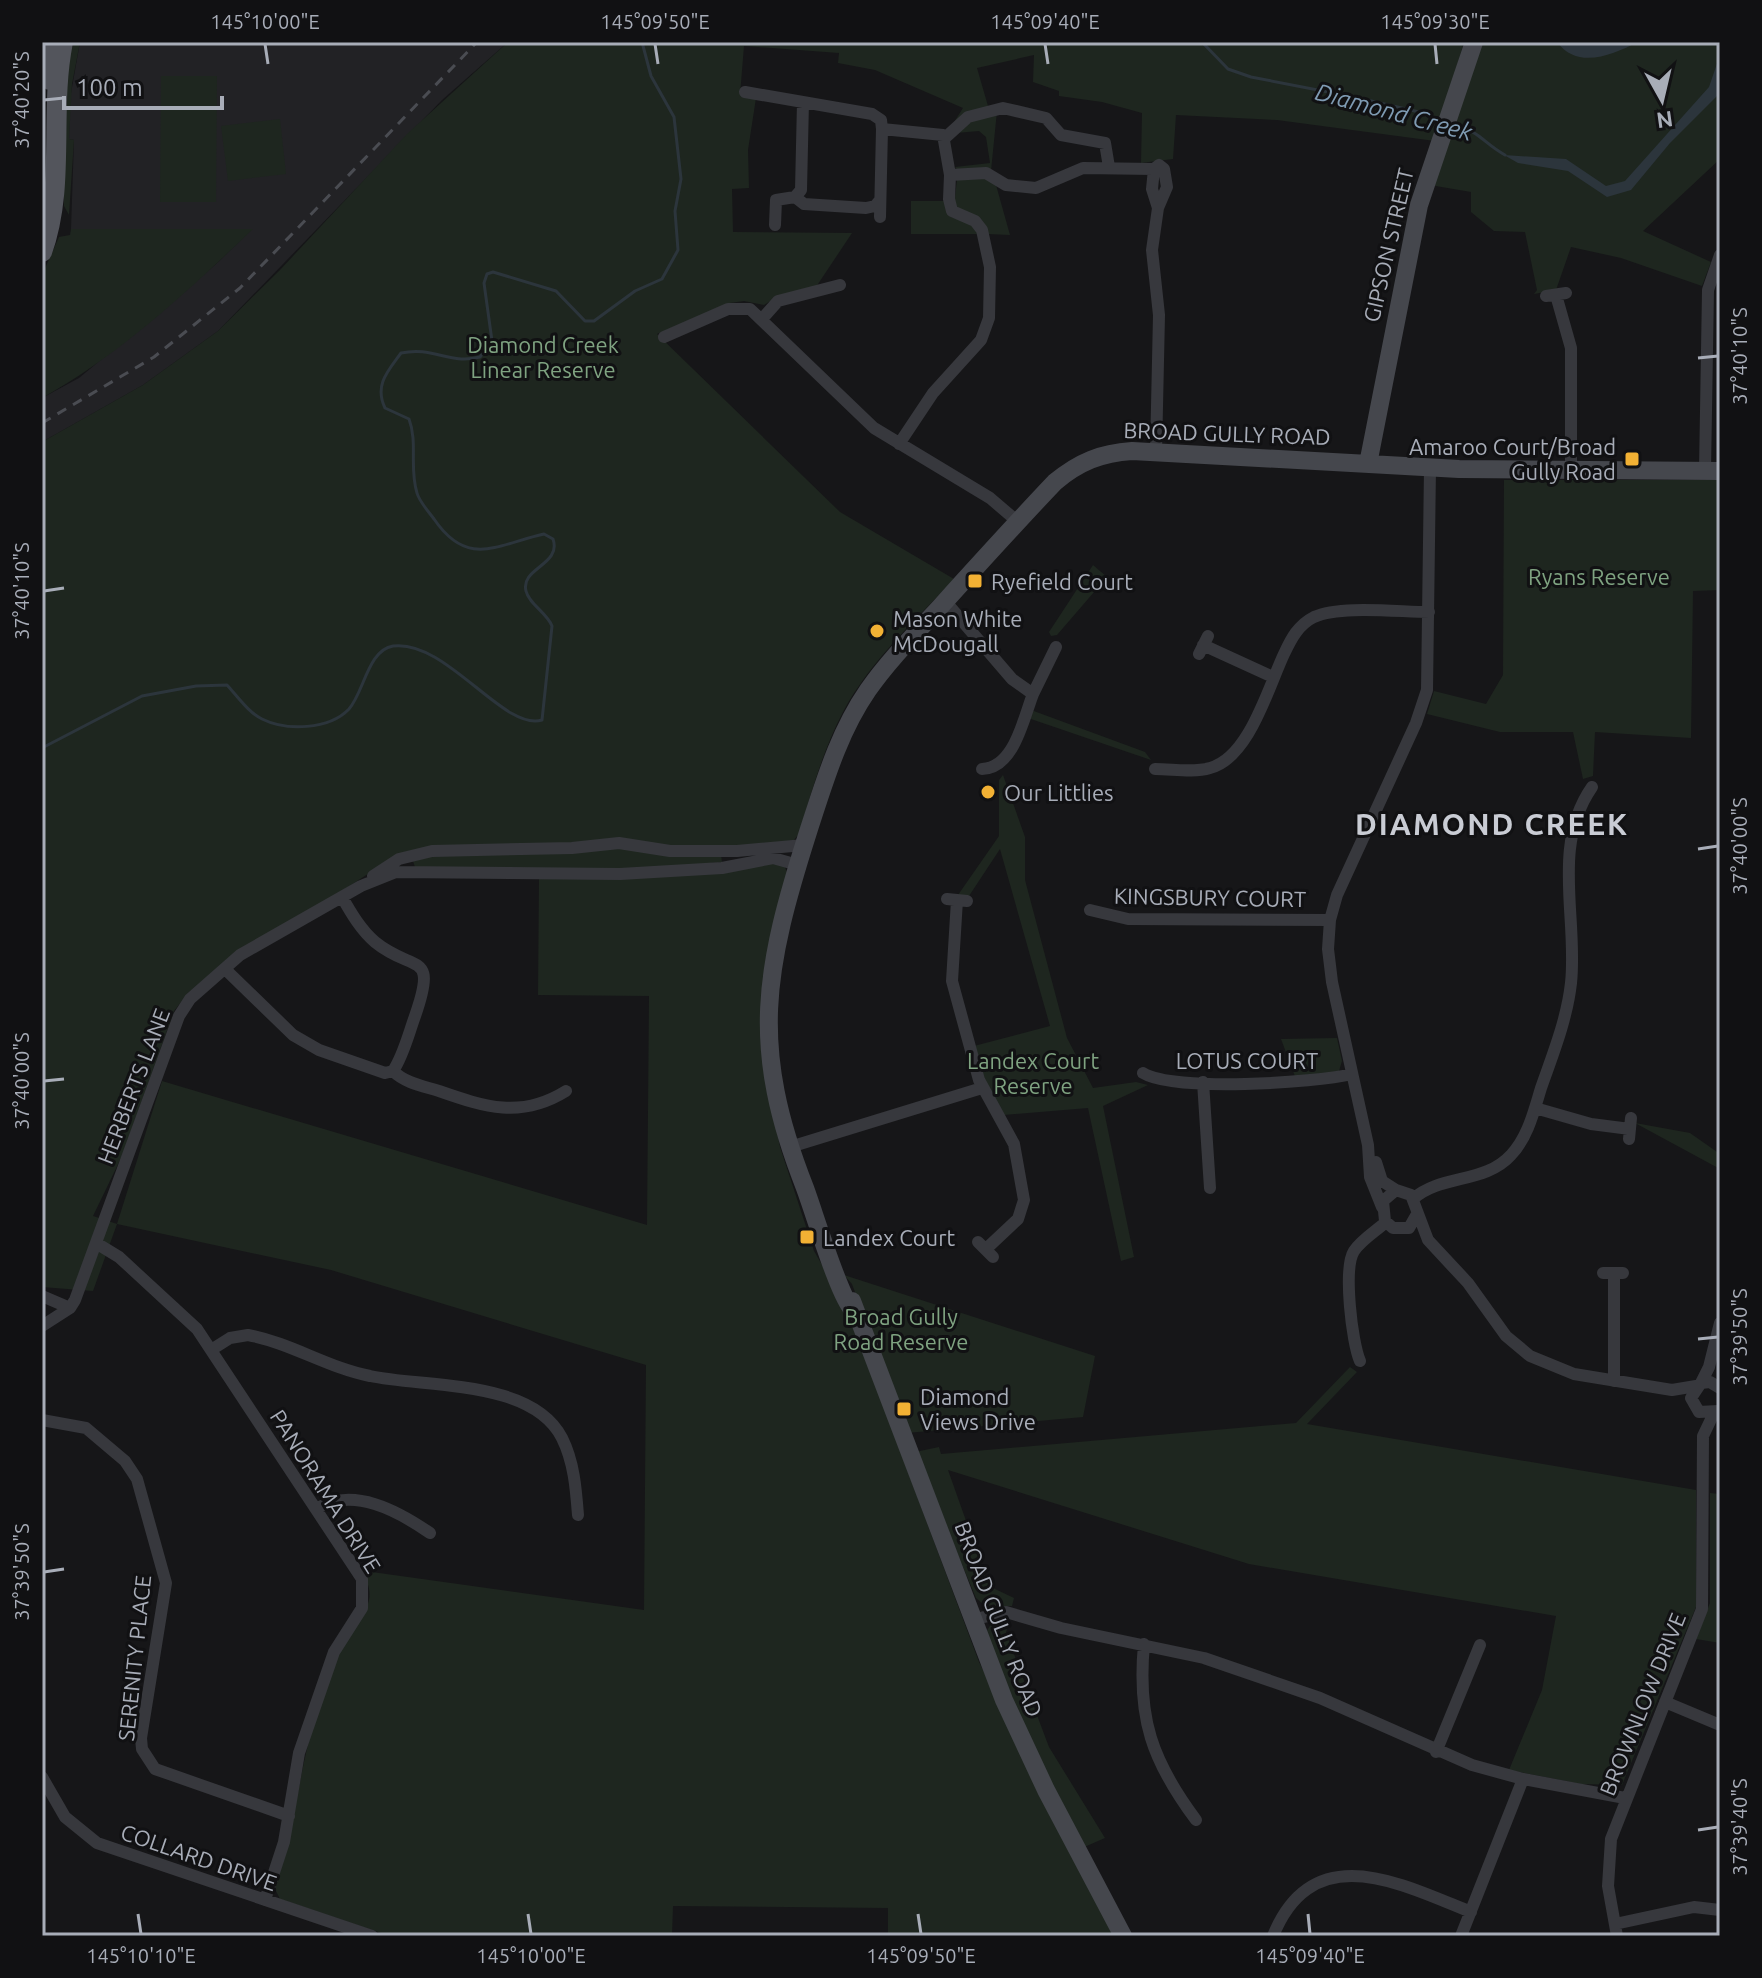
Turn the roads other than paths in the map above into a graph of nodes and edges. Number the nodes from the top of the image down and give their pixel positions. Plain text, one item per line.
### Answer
1 (46, 42) edge
2 (63, 42) edge
3 (1474, 42) edge
4 (745, 92) dead end
5 (803, 102) junction
6 (54, 120) junction
7 (882, 129) junction
8 (946, 137) junction
9 (1109, 167) junction
10 (950, 175) junction
11 (795, 197) junction
12 (880, 200) junction
13 (880, 217) dead end
14 (775, 225) dead end
15 (42, 252) edge
16 (1720, 255) edge
17 (840, 285) dead end
18 (1556, 295) dead end
19 (762, 319) junction
20 (664, 337) dead end
21 (899, 444) junction
22 (1156, 452) junction
23 (1368, 464) junction
24 (1430, 468) junction
25 (1571, 470) junction
26 (1713, 471) edge
27 (1018, 522) junction
28 (945, 601) junction
29 (1429, 612) junction
30 (1203, 645) dead end
31 (1056, 647) dead end
32 (1273, 677) junction
33 (1033, 694) junction
34 (982, 769) dead end
35 (1155, 769) dead end
36 (1592, 787) dead end
37 (804, 845) junction
38 (722, 851) junction
39 (415, 854) junction
40 (798, 865) junction
41 (722, 868) junction
42 (416, 872) junction
43 (361, 886) junction
44 (342, 897) junction
45 (957, 900) dead end
46 (1090, 910) dead end
47 (1330, 920) junction
48 (225, 969) junction
49 (393, 1071) junction
50 (1143, 1073) dead end
51 (1352, 1074) junction
52 (1203, 1082) junction
53 (982, 1088) junction
54 (566, 1091) dead end
55 (1535, 1108) junction
56 (1630, 1129) dead end
57 (1368, 1145) junction
58 (790, 1147) junction
59 (1210, 1188) dead end
60 (1396, 1190) junction
61 (1413, 1199) junction
62 (1382, 1207) junction
63 (1417, 1214) junction
64 (1386, 1222) junction
65 (1404, 1230) junction
66 (1428, 1240) junction
67 (96, 1243) junction
68 (986, 1249) dead end
69 (1613, 1273) dead end
70 (42, 1296) edge
71 (70, 1308) junction
72 (1720, 1323) edge
73 (42, 1326) edge
74 (211, 1350) junction
75 (1360, 1361) dead end
76 (1709, 1367) junction
77 (1614, 1381) junction
78 (1698, 1385) junction
79 (1717, 1386) edge
80 (1672, 1390) junction
81 (1693, 1406) junction
82 (1717, 1410) edge
83 (42, 1420) edge
84 (1703, 1436) junction
85 (316, 1509) junction
86 (578, 1515) dead end
87 (430, 1533) dead end
88 (971, 1620) junction
89 (1144, 1644) junction
90 (1480, 1645) dead end
91 (1665, 1702) junction
92 (1720, 1725) edge
93 (1436, 1752) junction
94 (42, 1777) edge
95 (1523, 1779) junction
96 (1625, 1798) junction
97 (289, 1816) junction
98 (1196, 1820) dead end
99 (265, 1900) junction
100 (1720, 1910) edge
101 (1471, 1912) junction
102 (1616, 1930) edge
103 (372, 1936) edge
104 (1123, 1936) edge
105 (1273, 1936) edge
106 (1461, 1936) edge

1 - 6 main road
2 - 6 main road
3 - 23 street, GIPSON STREET
4 - 5 street
5 - 7 street
5 - 11 street
6 - 15 main road
7 - 8 street
7 - 12 street
8 - 9 street
8 - 10 street
9 - 10 street
9 - 22 street
10 - 21 street
11 - 12 street
11 - 14 street
12 - 13 street
16 - 26 street
17 - 19 street
18 - 25 street
19 - 20 street
19 - 21 street
21 - 27 street
22 - 23 street, BROAD GULLY ROAD
22 - 27 street, BROAD GULLY ROAD
23 - 24 street, BROAD GULLY ROAD
24 - 25 street, BROAD GULLY ROAD
24 - 29 street
25 - 26 street, BROAD GULLY ROAD
27 - 28 street, BROAD GULLY ROAD
28 - 33 street
28 - 37 street, BROAD GULLY ROAD
29 - 32 street
29 - 47 street
30 - 32 street
31 - 33 street
32 - 35 street
33 - 34 street
36 - 55 street
37 - 38 street, HERBERTS LANE
37 - 40 street, BROAD GULLY ROAD
38 - 39 street, HERBERTS LANE
38 - 41 street
39 - 42 street
39 - 43 street, HERBERTS LANE
40 - 41 street, HERBERTS LANE
40 - 58 street, BROAD GULLY ROAD
41 - 42 street, HERBERTS LANE
42 - 43 street, HERBERTS LANE
43 - 44 street, HERBERTS LANE
44 - 48 street, HERBERTS LANE
44 - 49 street
45 - 53 street
46 - 47 street, KINGSBURY COURT
47 - 51 street
48 - 49 street
48 - 67 street, HERBERTS LANE
49 - 54 street
50 - 52 street, LOTUS COURT
51 - 52 street, LOTUS COURT
51 - 57 street
52 - 59 street
53 - 58 street
53 - 68 street
55 - 56 street
55 - 61 street
57 - 60 street
57 - 62 street
58 - 88 street, BROAD GULLY ROAD
60 - 61 street
60 - 62 street
61 - 63 street
62 - 64 street
63 - 65 street
63 - 66 street
64 - 65 street
64 - 75 street
65 - 66 street
66 - 77 street
67 - 71 street, HERBERTS LANE
67 - 74 street, PANORAMA DRIVE
69 - 77 street
70 - 71 street
71 - 73 street
72 - 76 street
74 - 85 street, PANORAMA DRIVE
74 - 86 street
76 - 78 street
76 - 79 street
77 - 80 street
78 - 79 street
78 - 80 street
78 - 81 street
80 - 81 street
81 - 82 street
81 - 84 street, BROWNLOW DRIVE
82 - 84 street, BROWNLOW DRIVE
83 - 97 street, SERENITY PLACE
84 - 91 street, BROWNLOW DRIVE
85 - 87 street
85 - 97 street, PANORAMA DRIVE
88 - 89 street
88 - 104 street, BROAD GULLY ROAD
89 - 93 street
89 - 98 street
90 - 93 street
91 - 92 street
91 - 96 street, BROWNLOW DRIVE
93 - 95 street
94 - 99 street, COLLARD DRIVE
95 - 96 street
95 - 101 street
96 - 102 street, BROWNLOW DRIVE
97 - 99 street, PANORAMA DRIVE
99 - 103 street, COLLARD DRIVE
100 - 102 street
101 - 105 street
101 - 106 street

